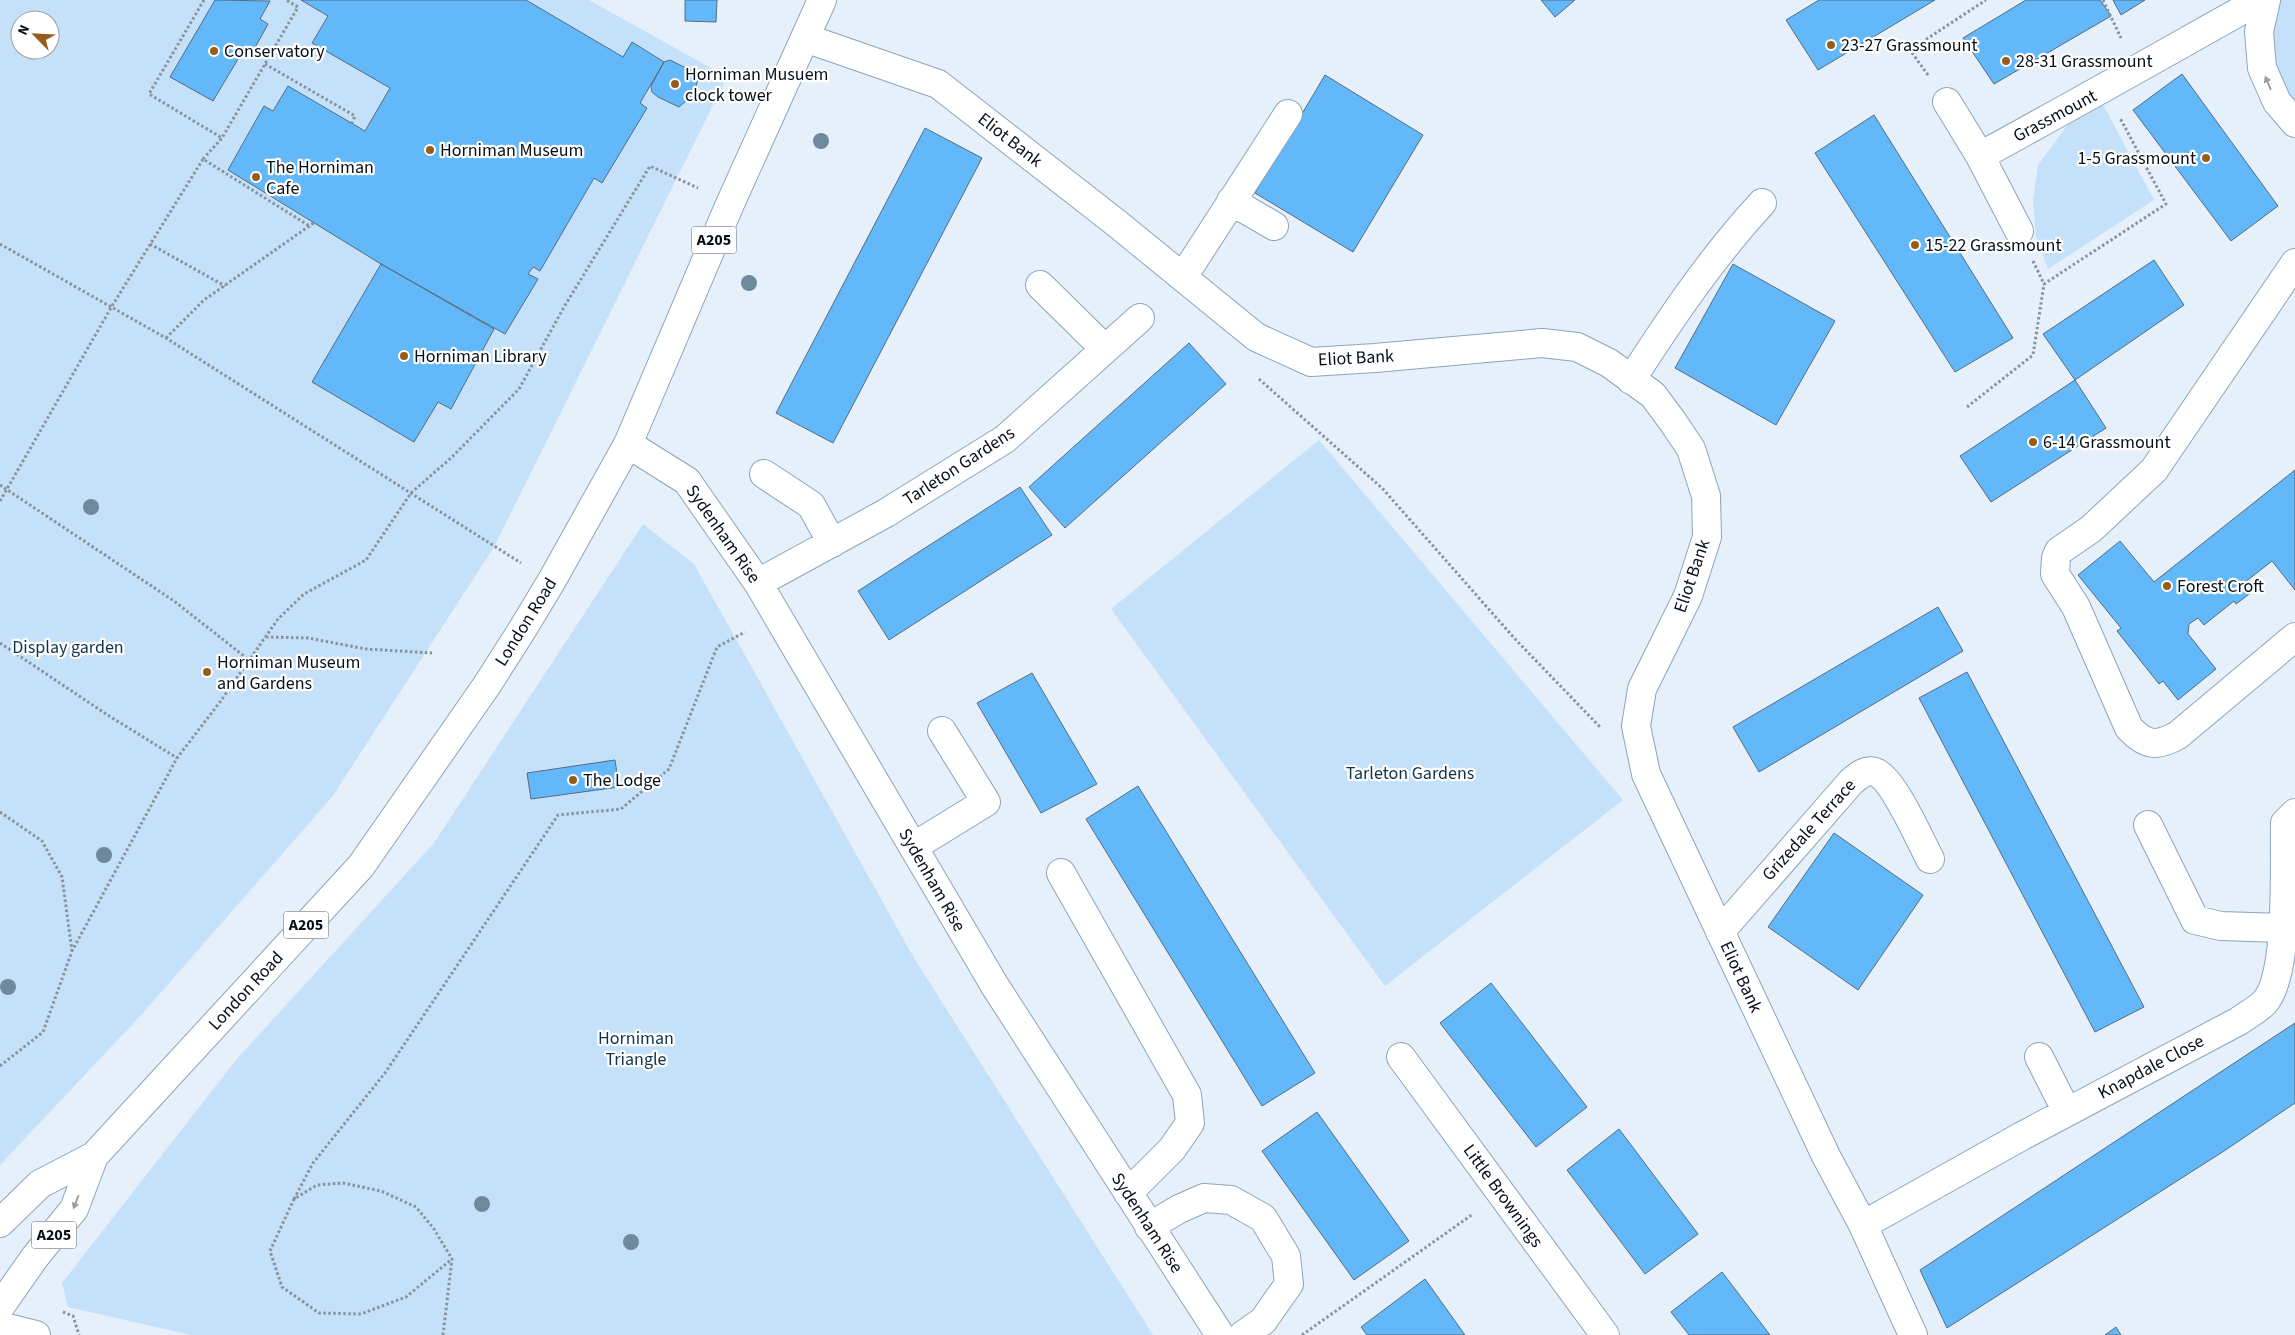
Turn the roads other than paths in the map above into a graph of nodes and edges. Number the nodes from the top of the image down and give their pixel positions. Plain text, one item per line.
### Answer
1 (822, 0) edge
2 (2260, 0) edge
3 (2266, 0) edge
4 (805, 38) junction
5 (1946, 102) dead end
6 (1288, 114) dead end
7 (2295, 123) edge
8 (1980, 156) junction
9 (1231, 201) junction
10 (1762, 203) dead end
11 (1274, 226) dead end
12 (2019, 231) road end
13 (2295, 263) edge
14 (1183, 277) junction
15 (1040, 285) dead end
16 (1140, 318) dead end
17 (1105, 349) junction
18 (1631, 380) junction
19 (628, 444) junction
20 (764, 474) dead end
21 (832, 542) junction
22 (758, 583) junction
23 (2295, 637) edge
24 (942, 731) dead end
25 (2295, 813) edge
26 (2148, 825) dead end
27 (913, 847) junction
28 (1930, 859) dead end
29 (1062, 873) dead end
30 (2282, 928) junction
31 (1720, 932) junction
32 (2039, 1056) dead end
33 (1401, 1057) dead end
34 (2067, 1112) junction
35 (94, 1156) junction
36 (1128, 1193) junction
37 (0, 1223) edge
38 (1863, 1225) junction
39 (1149, 1226) junction
40 (0, 1307) edge
41 (0, 1326) edge
42 (36, 1335) edge
43 (1220, 1335) edge
44 (1243, 1335) edge
45 (1605, 1335) edge
46 (1913, 1335) edge

1 - 4 main road, London Road / A205
2 - 8 main road, Grassmount
7 -> 3 main road
4 - 14 main road, Eliot Bank
4 - 19 main road, London Road / A205
5 - 8 main road
6 - 9 main road
8 - 12 main road
9 - 11 main road
9 - 14 main road
10 - 18 main road
13 - 23 main road
14 - 18 main road, Eliot Bank
15 - 17 main road
16 - 17 main road, Tarleton Gardens
17 - 21 main road, Tarleton Gardens
18 - 31 main road, Eliot Bank
19 - 22 main road, Sydenham Rise
19 - 35 main road, London Road / A205
20 - 21 main road
21 - 22 main road, Tarleton Gardens
22 - 27 main road, Sydenham Rise
24 - 27 main road
25 - 30 main road, Knapdale Close
26 - 30 main road
27 - 36 main road, Sydenham Rise
28 - 31 main road, Grizedale Terrace
29 - 36 main road
30 - 34 main road, Knapdale Close
31 - 38 main road, Eliot Bank
32 - 34 main road
33 - 45 main road, Little Brownings
34 - 38 main road, Knapdale Close
35 - 37 main road, London Road / A205
35 -> 40 main road, London Road / A205
36 - 39 main road, Sydenham Rise
38 - 46 main road, Eliot Bank
39 - 43 main road, Sydenham Rise
39 - 44 main road
41 - 42 main road

